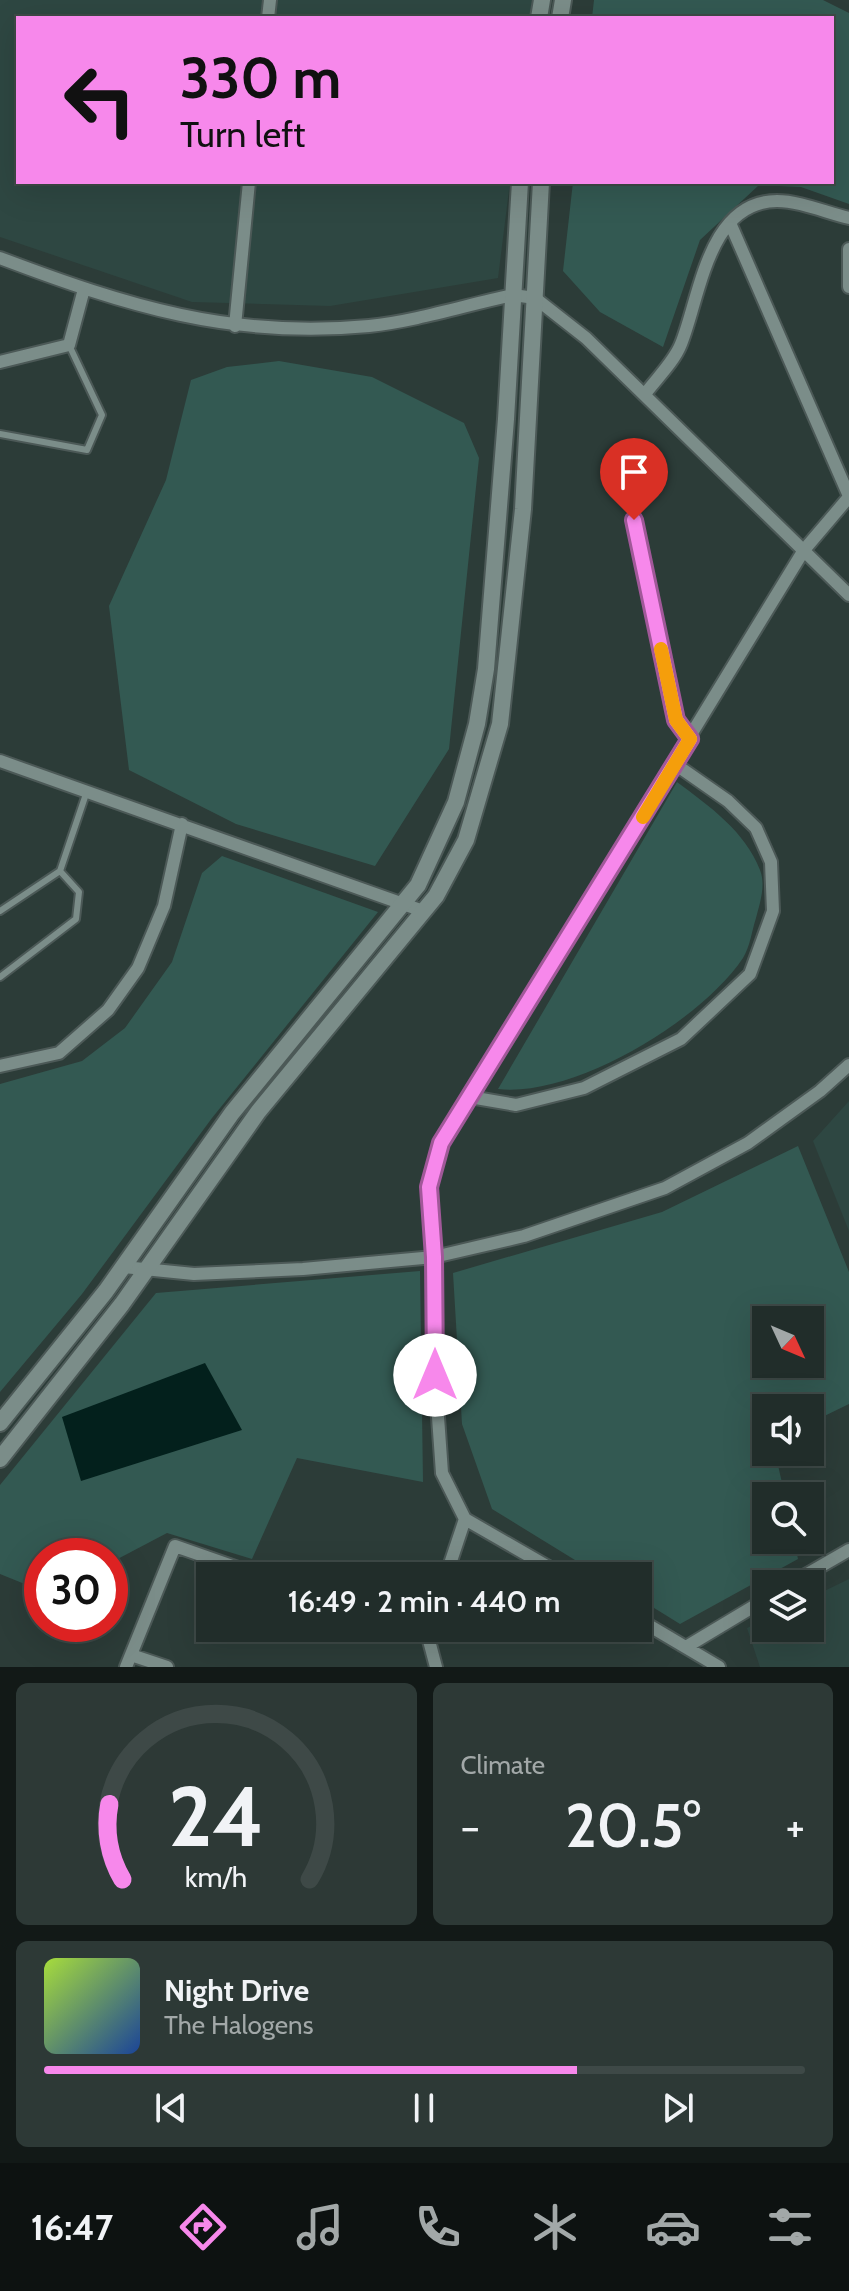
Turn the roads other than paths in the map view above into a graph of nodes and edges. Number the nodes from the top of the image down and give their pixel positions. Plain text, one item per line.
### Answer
1 (249, 184) edge
2 (520, 184) edge
3 (541, 184) edge
4 (849, 218) edge
5 (730, 223) junction
6 (849, 249) edge
7 (0, 258) edge
8 (849, 287) edge
9 (84, 289) junction
10 (513, 295) junction
11 (535, 298) junction
12 (235, 326) junction
13 (69, 345) junction
14 (0, 362) edge
15 (645, 394) junction
16 (0, 434) edge
17 (849, 497) edge
18 (634, 520) dead end
19 (804, 550) junction
20 (849, 595) edge
21 (690, 739) junction
22 (0, 761) edge
23 (675, 764) junction
24 (87, 791) junction
25 (182, 824) junction
26 (60, 871) junction
27 (403, 903) junction
28 (0, 911) edge
29 (423, 911) junction
30 (0, 977) edge
31 (849, 1065) edge
32 (0, 1066) edge
33 (470, 1097) junction
34 (434, 1257) junction
35 (124, 1267) junction
36 (146, 1271) junction
37 (0, 1423) edge
38 (0, 1459) edge
39 (465, 1519) junction
40 (849, 1550) edge
41 (221, 1562) edge
42 (451, 1562) edge
43 (540, 1562) edge
44 (814, 1570) edge
45 (752, 1607) edge
46 (652, 1627) edge
47 (430, 1642) edge
48 (686, 1647) junction
49 (129, 1661) edge
50 (167, 1667) edge
51 (436, 1667) edge
52 (719, 1667) edge

1 - 12 street
2 - 10 street
3 - 11 street
4 - 5 street
5 - 15 street
5 - 17 street
6 - 8 street
7 - 9 street
9 - 12 street
9 - 13 street
10 - 11 street
10 - 12 street
10 - 27 street
11 - 15 street
11 - 29 street
13 - 14 street
13 - 16 lane
15 - 19 street
17 - 19 street
18 - 21 street
19 - 20 street
19 - 21 street
21 - 23 street
22 - 24 street
23 - 33 street
23 - 33 street
24 - 25 street
24 - 26 lane
25 - 27 street
25 - 32 street
26 - 28 lane
26 - 30 lane
27 - 29 street
27 - 35 street
29 - 36 street
31 - 34 street
33 - 34 street
34 - 36 street
34 - 39 street
35 - 36 street
35 - 37 street
36 - 38 street
39 - 42 street
39 - 43 street
40 - 44 street
41 - 49 street
45 - 48 street
46 - 48 street
47 - 51 street
48 - 52 street
49 - 50 street

